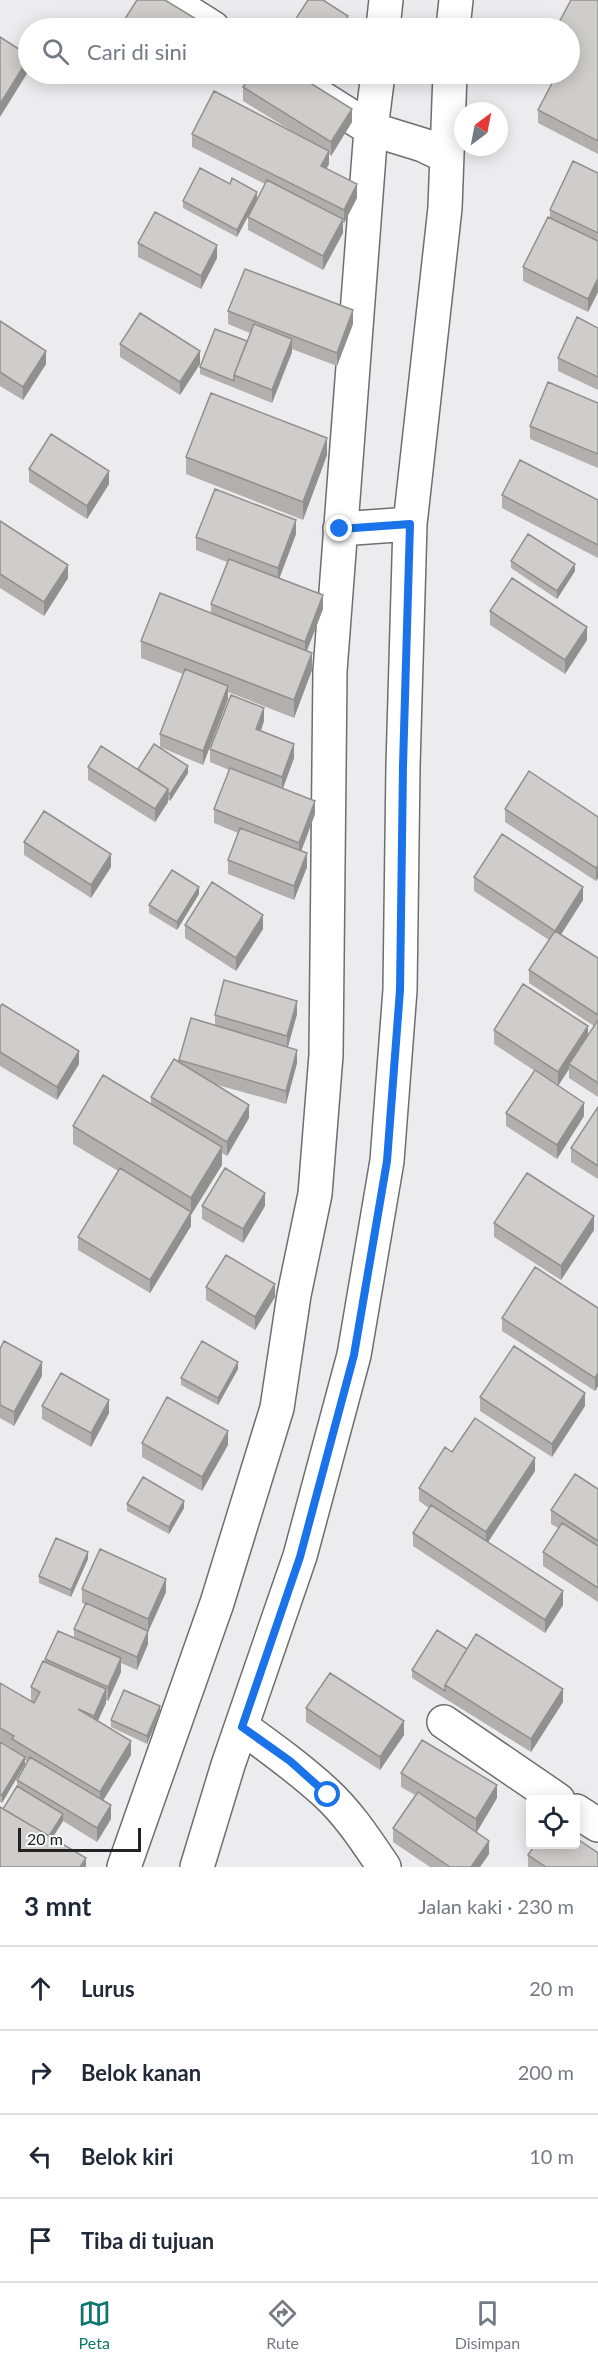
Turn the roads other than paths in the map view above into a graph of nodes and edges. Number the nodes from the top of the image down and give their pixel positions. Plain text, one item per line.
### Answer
1 (169, 0) edge
2 (386, 0) edge
3 (456, 0) edge
4 (197, 18) edge
5 (384, 18) edge
6 (454, 18) edge
7 (300, 84) edge
8 (378, 84) edge
9 (448, 84) edge
10 (379, 132) junction
11 (434, 150) junction
12 (410, 524) junction
13 (340, 529) junction
14 (444, 1722) dead end
15 (242, 1727) junction
16 (551, 1795) edge
17 (580, 1814) edge
18 (598, 1825) edge
19 (124, 1867) edge
20 (197, 1867) edge
21 (384, 1867) edge

1 - 4 street
2 - 5 street
3 - 6 street
7 - 10 street
8 - 10 street
9 - 11 street
10 - 11 street
10 - 13 street
11 - 12 street
12 - 13 street
12 - 15 street
13 - 19 street
14 - 16 street
15 - 20 street
15 - 21 street
17 - 18 street

